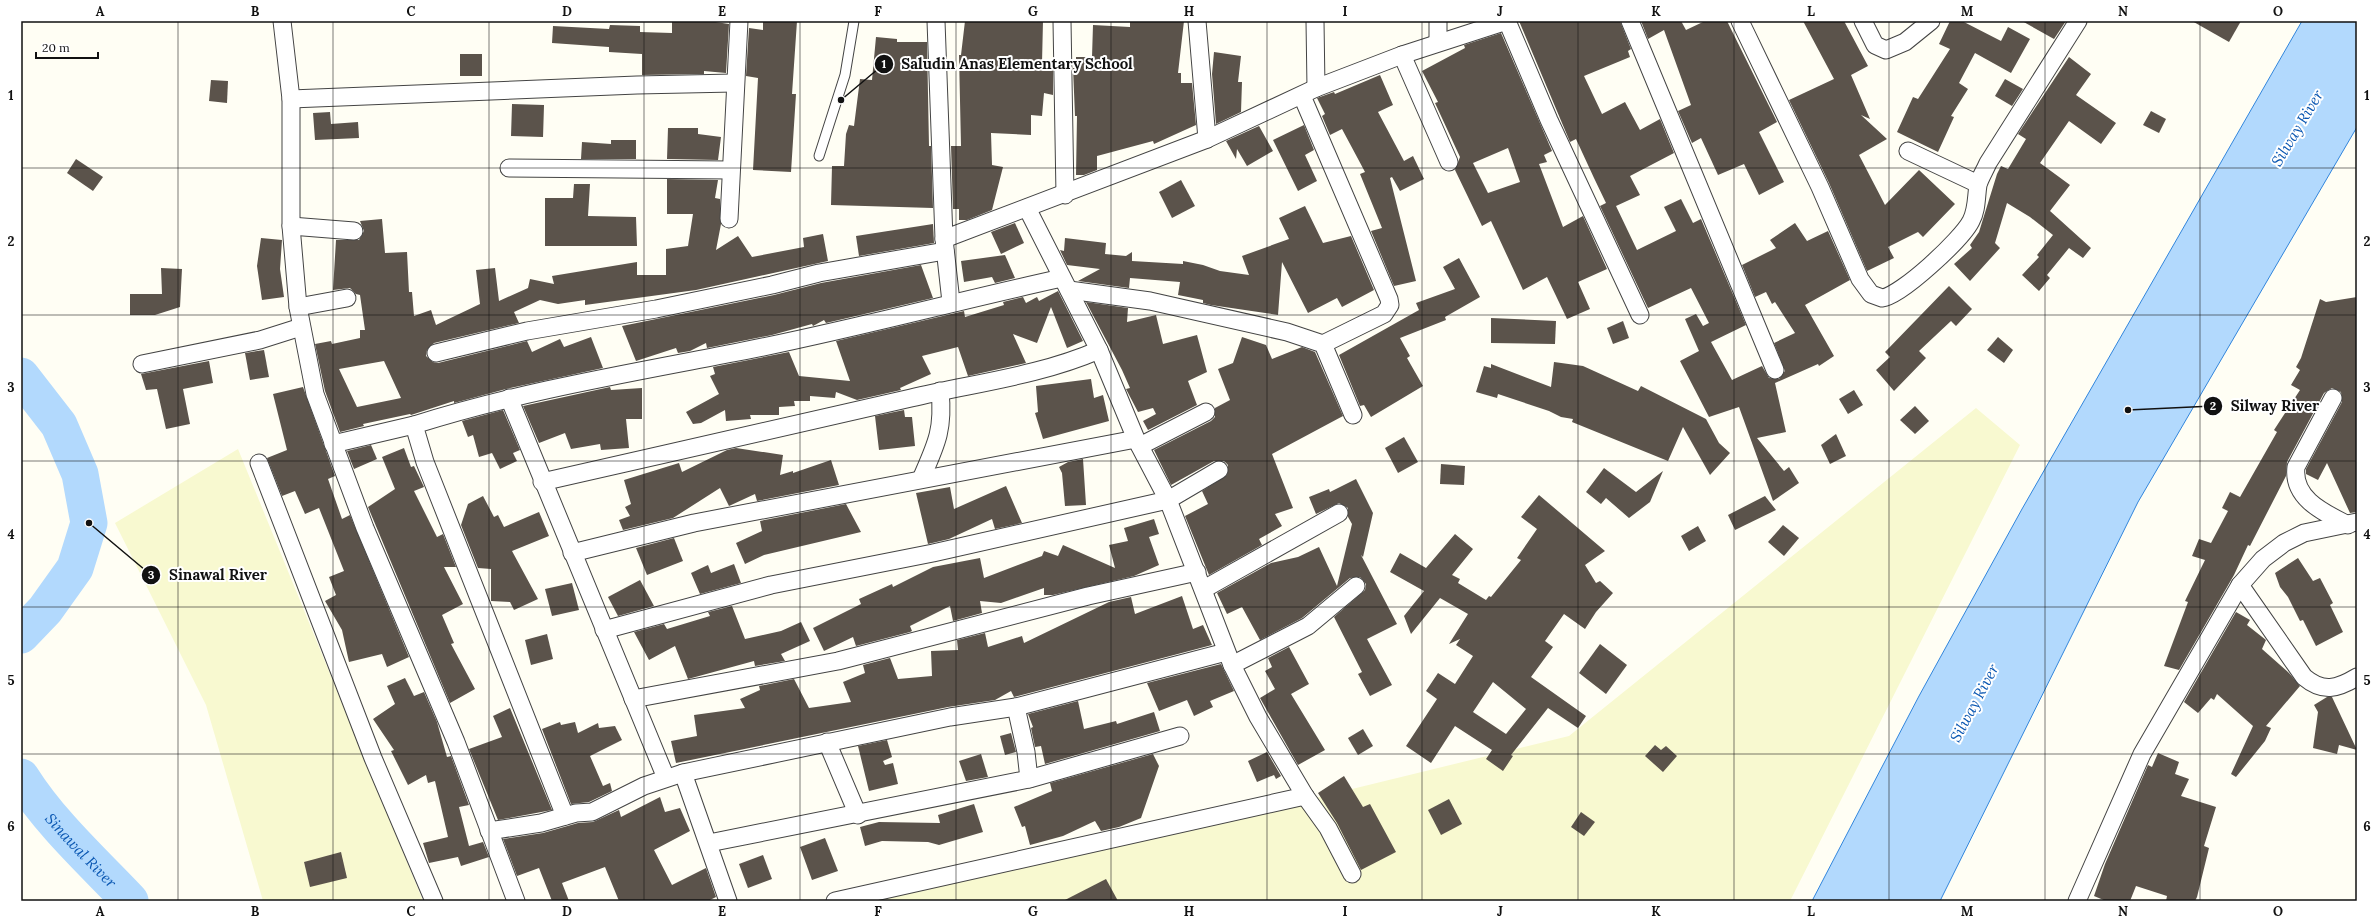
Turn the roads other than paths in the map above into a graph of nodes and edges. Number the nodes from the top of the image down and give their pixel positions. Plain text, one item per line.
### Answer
1 (282, 21) edge
2 (739, 21) edge
3 (854, 21) edge
4 (936, 21) edge
5 (1062, 21) edge
6 (1197, 21) edge
7 (1315, 21) edge
8 (1438, 21) edge
9 (1630, 21) edge
10 (1740, 21) edge
11 (1862, 21) edge
12 (1931, 21) edge
13 (2078, 21) edge
14 (1438, 42) junction
15 (1402, 55) junction
16 (734, 83) junction
17 (1316, 88) junction
18 (1302, 96) junction
19 (291, 99) junction
20 (1207, 139) junction
21 (1908, 151) dead end
22 (820, 156) dead end
23 (1449, 162) dead end
24 (509, 168) dead end
25 (730, 170) junction
26 (1978, 184) junction
27 (1065, 195) junction
28 (1027, 208) junction
29 (729, 219) dead end
30 (291, 226) junction
31 (354, 231) dead end
32 (945, 245) junction
33 (1065, 284) junction
34 (347, 298) dead end
35 (951, 302) junction
36 (298, 307) junction
37 (1640, 316) dead end
38 (301, 327) junction
39 (1323, 344) junction
40 (1098, 350) junction
41 (436, 353) dead end
42 (142, 364) dead end
43 (1775, 370) dead end
44 (940, 391) junction
45 (509, 398) junction
46 (2332, 398) dead end
47 (1206, 412) dead end
48 (1353, 415) dead end
49 (414, 425) junction
50 (1138, 442) junction
51 (333, 444) junction
52 (259, 464) dead end
53 (1219, 470) dead end
54 (921, 479) junction
55 (542, 482) junction
56 (1168, 500) junction
57 (1339, 513) dead end
58 (2353, 524) edge
59 (572, 553) junction
60 (1197, 572) junction
61 (2240, 585) junction
62 (1356, 586) dead end
63 (1204, 590) junction
64 (604, 630) junction
65 (1229, 659) junction
66 (2357, 677) edge
67 (633, 700) junction
68 (1016, 707) junction
69 (1180, 736) dead end
70 (828, 742) junction
71 (684, 773) junction
72 (666, 778) junction
73 (1029, 779) junction
74 (1305, 796) junction
75 (858, 815) junction
76 (565, 816) junction
77 (490, 831) junction
78 (709, 843) junction
79 (1352, 874) dead end
80 (434, 901) edge
81 (516, 901) edge
82 (728, 901) edge
83 (835, 901) edge
84 (2077, 901) edge

1 - 19 street
2 - 16 street
3 - 22 lane
4 - 32 street
5 - 27 street
6 - 20 street
7 - 17 street
8 - 14 street
9 - 43 street
10 - 26 street
11 - 12 street
13 - 26 street
14 - 15 street
14 - 37 street
15 - 17 street
15 - 23 street
16 - 19 street
16 - 25 street
17 - 18 street
18 - 20 street
18 - 39 street
19 - 30 street
20 - 27 street
21 - 26 street
24 - 25 street
25 - 29 street
27 - 28 street
28 - 32 street
28 - 33 street
30 - 31 street
30 - 36 street
32 - 35 street
32 - 41 street
33 - 35 street
33 - 39 street
33 - 40 street
34 - 36 street
35 - 45 street
36 - 38 street
38 - 42 street
38 - 51 street
39 - 48 street
40 - 44 street
40 - 50 street
44 - 54 street
44 - 55 street
45 - 49 street
45 - 55 street
46 - 58 street
47 - 50 street
49 - 51 street
49 - 76 street
50 - 54 street
50 - 56 street
51 - 77 street
52 - 80 street
53 - 56 street
54 - 59 street
55 - 59 street
56 - 60 street
56 - 64 street
57 - 63 street
58 - 61 street
59 - 64 street
60 - 63 street
60 - 67 street
61 - 66 street
61 - 84 street
62 - 65 street
63 - 65 street
64 - 67 street
65 - 68 street
65 - 74 street
67 - 72 street
68 - 70 street
68 - 73 street
69 - 73 street
70 - 71 street
70 - 75 street
71 - 72 street
71 - 78 street
72 - 76 street
73 - 75 street
74 - 79 street
74 - 83 street
75 - 78 street
76 - 77 street
77 - 81 street
78 - 82 street

